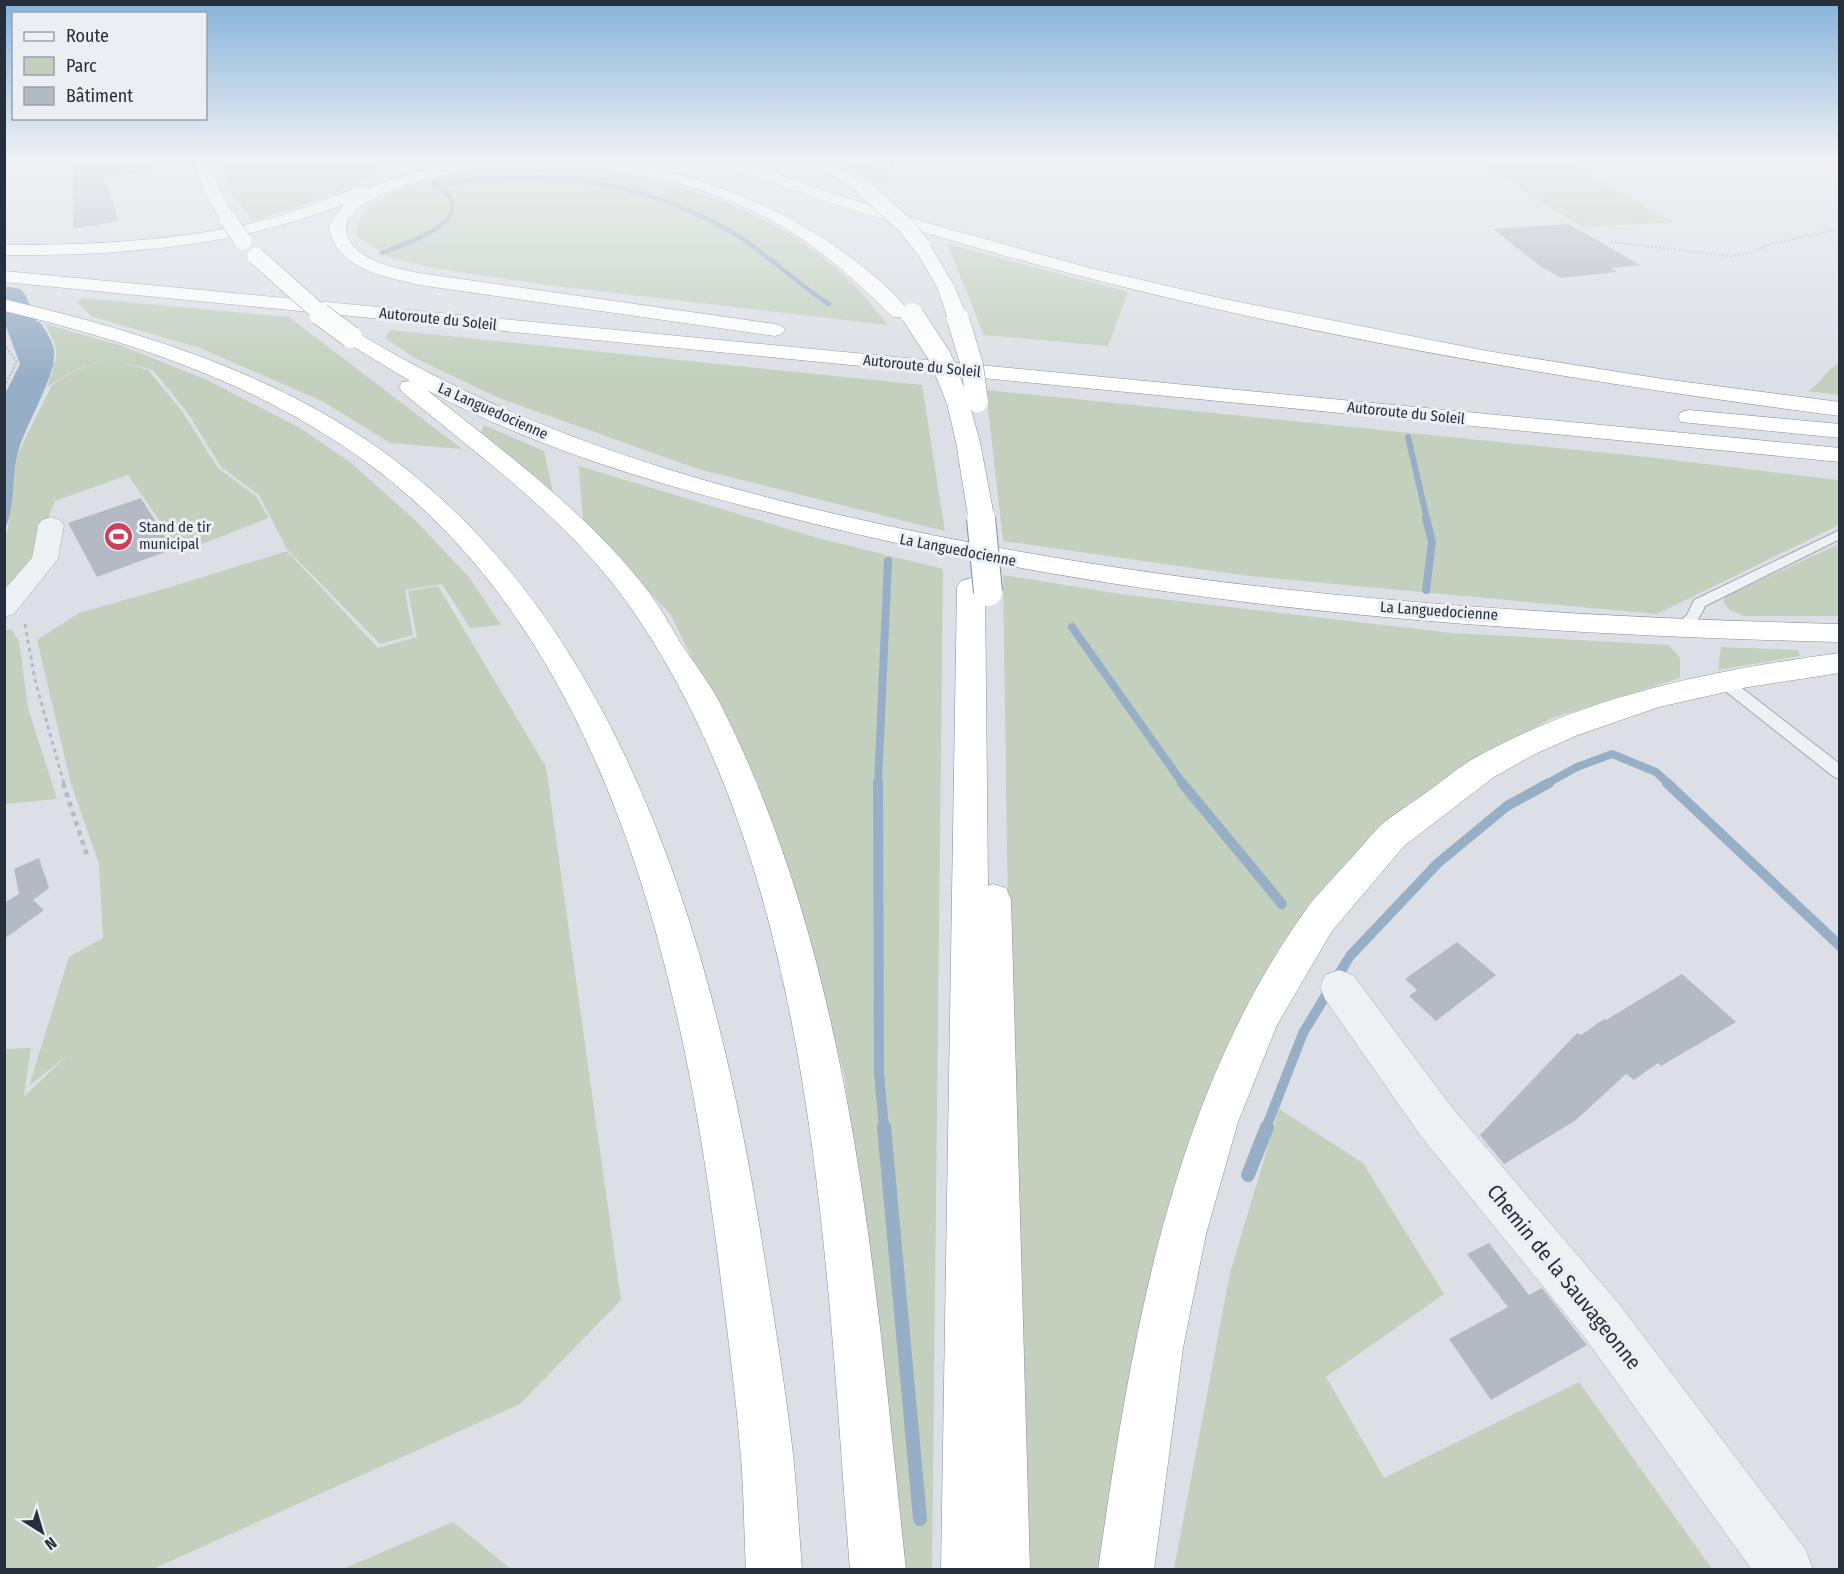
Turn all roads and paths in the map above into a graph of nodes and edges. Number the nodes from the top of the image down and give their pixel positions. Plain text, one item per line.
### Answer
1 (236, 230) edge
2 (236, 230) edge
3 (338, 230) edge
4 (799, 230) edge
5 (813, 230) edge
6 (910, 230) edge
7 (934, 230) edge
8 (1832, 230) edge
9 (1611, 242) dead end
10 (4, 250) edge
11 (4, 259) edge
12 (4, 276) edge
13 (393, 295) dead end
14 (416, 298) dead end
15 (4, 305) edge
16 (906, 313) junction
17 (351, 337) junction
18 (4, 344) edge
19 (914, 344) dead end
20 (985, 351) dead end
21 (1033, 356) dead end
22 (1092, 361) dead end
23 (4, 387) edge
24 (959, 399) junction
25 (1839, 409) edge
26 (1674, 416) dead end
27 (1839, 431) edge
28 (1839, 455) edge
29 (976, 509) junction
30 (51, 525) dead end
31 (1839, 534) edge
32 (980, 589) junction
33 (11, 615) edge
34 (1680, 627) junction
35 (1839, 633) edge
36 (1839, 663) edge
37 (1724, 682) junction
38 (1839, 773) edge
39 (88, 858) dead end
40 (1339, 987) dead end
41 (774, 1569) edge
42 (878, 1569) edge
43 (969, 1569) edge
44 (1002, 1569) edge
45 (1126, 1569) edge
46 (1786, 1569) edge

1 - 17 highway, La Languedocienne, bridge
2 - 10 highway
3 - 14 highway, Autoroute du Soleil
4 - 16 highway, Autoroute du Soleil
5 - 16 highway
6 - 24 highway, bridge
7 - 25 highway
8 - 9 path
11 - 13 highway, Autoroute du Soleil
12 - 28 highway, Autoroute du Soleil
15 - 41 highway
16 - 24 highway, bridge
17 - 34 highway, La Languedocienne
17 - 42 highway
18 - 23 path
19 - 20 highway, Autoroute du Soleil
21 - 22 highway
24 - 29 highway
24 - 29 highway
26 - 27 highway
29 - 32 highway, bridge
30 - 33 street
31 - 34 lane
32 - 43 highway
32 - 44 highway
33 - 39 path
34 - 35 highway, La Languedocienne
36 - 37 highway
37 - 38 lane
37 - 45 highway
40 - 46 street, Chemin de la Sauvageonne

